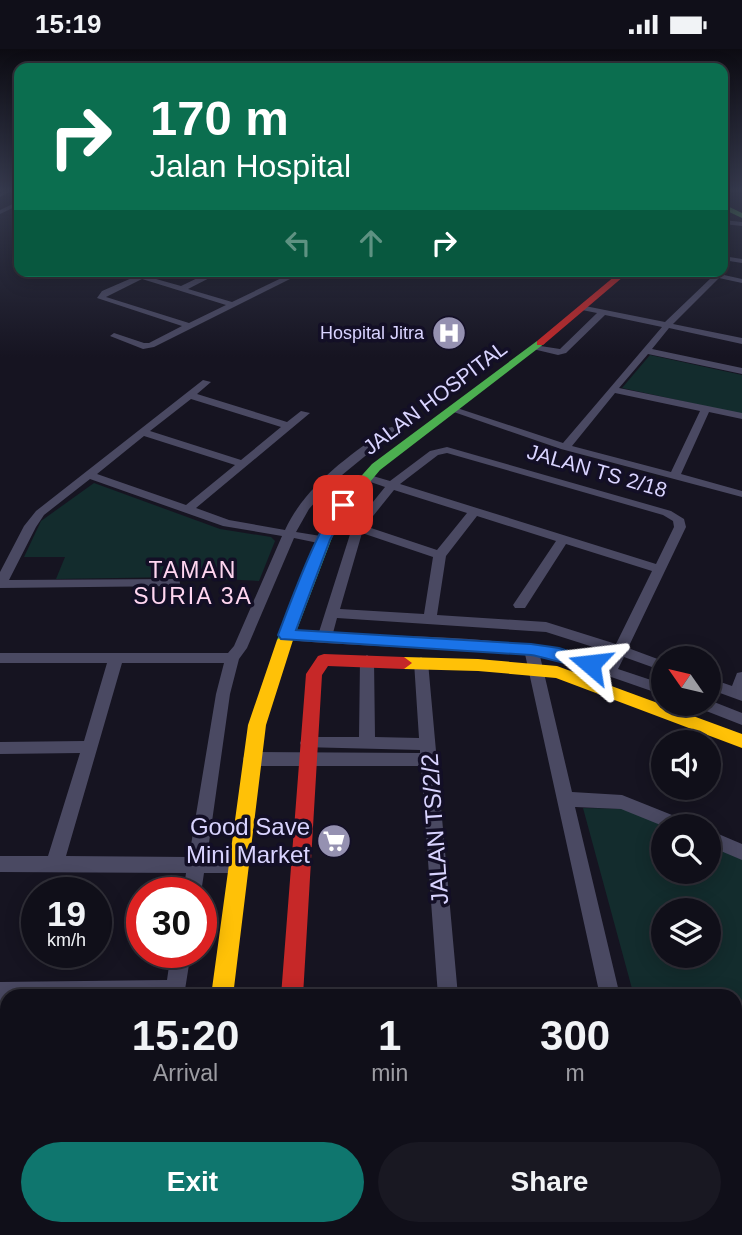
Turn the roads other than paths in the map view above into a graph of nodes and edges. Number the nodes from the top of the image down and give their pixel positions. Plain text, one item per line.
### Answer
1 (742, 268) edge
2 (142, 277) joint
3 (206, 277) edge
4 (290, 277) edge
5 (619, 277) edge
6 (716, 277) edge
7 (721, 277) edge
8 (729, 279) junction
9 (742, 281) edge
10 (181, 289) junction
11 (234, 305) junction
12 (585, 308) junction
13 (603, 312) junction
14 (190, 325) junction
15 (666, 326) junction
16 (114, 336) dead end
17 (742, 341) edge
18 (537, 347) junction
19 (648, 351) junction
20 (742, 371) edge
21 (206, 382) dead end
22 (614, 390) junction
23 (190, 395) junction
24 (706, 409) junction
25 (453, 410) junction
26 (304, 413) dead end
27 (742, 416) edge
28 (288, 426) junction
29 (392, 430) dead end
30 (143, 432) junction
31 (565, 447) junction
32 (242, 464) junction
33 (90, 475) junction
34 (675, 476) junction
35 (366, 477) junction
36 (392, 485) junction
37 (742, 494) edge
38 (187, 509) junction
39 (474, 512) junction
40 (358, 528) junction
41 (289, 534) junction
42 (563, 539) junction
43 (323, 540) junction
44 (440, 555) junction
45 (659, 569) junction
46 (174, 583) dead end
47 (0, 584) edge
48 (520, 605) dead end
49 (331, 613) junction
50 (430, 619) junction
51 (286, 635) junction
52 (324, 638) junction
53 (531, 649) junction
54 (621, 651) junction
55 (0, 658) edge
56 (116, 658) junction
57 (232, 658) junction
58 (367, 660) junction
59 (421, 662) junction
60 (651, 662) edge
61 (536, 669) junction
62 (610, 671) junction
63 (742, 677) edge
64 (651, 686) edge
65 (721, 687) edge
66 (739, 694) edge
67 (721, 711) edge
68 (742, 719) edge
69 (742, 741) edge
70 (367, 743) junction
71 (90, 747) junction
72 (0, 748) edge
73 (307, 752) junction
74 (430, 752) junction
75 (251, 759) junction
76 (567, 799) junction
77 (652, 814) edge
78 (721, 843) edge
79 (742, 852) edge
80 (0, 864) edge
81 (55, 864) junction
82 (197, 865) junction
83 (237, 865) junction
84 (195, 877) edge
85 (178, 968) edge
86 (175, 989) edge
87 (223, 989) edge
88 (292, 989) edge
89 (447, 989) edge
90 (608, 989) edge

1 - 8 street
2 - 10 street
2 - 14 street
3 - 10 street
4 - 11 street
5 - 12 main road, JALAN HOSPITAL
6 - 15 street
7 - 8 street
8 - 9 street
10 - 11 street
11 - 14 street
12 - 13 street
12 - 18 main road, JALAN HOSPITAL
13 - 15 street
13 - 18 street
14 - 16 street
15 - 17 street
15 - 19 street
18 - 25 main road, JALAN HOSPITAL
19 - 20 street
19 - 22 street
21 - 23 street
22 - 24 street
22 - 31 street
23 - 28 street
23 - 30 street
24 - 27 street
24 - 34 street
25 - 31 street
25 - 35 main road, JALAN HOSPITAL
26 - 28 street
28 - 32 street
29 - 41 street
30 - 32 street
30 - 33 street
31 - 34 street
32 - 38 street
33 - 38 street
33 - 47 street
34 - 37 street
35 - 36 street
35 - 43 main road, JALAN HOSPITAL
36 - 39 street
36 - 40 street
36 - 45 street, JALAN TS 2/18
38 - 41 street
39 - 42 street
39 - 44 street
40 - 44 street
40 - 49 street
41 - 43 street
41 - 57 street
42 - 45 street
42 - 48 street
43 - 51 main road, JALAN HOSPITAL
44 - 50 street
45 - 54 street, JALAN TS 2/18
46 - 47 street
49 - 50 street
49 - 52 street
50 - 54 street
51 - 52 street
51 - 75 main road, JALAN HOSPITAL
52 - 53 street
53 - 61 street
53 - 62 street
54 - 60 street
54 - 62 street, JALAN TS 2/18
55 - 56 street
56 - 57 street
56 - 71 street
57 - 82 street
58 - 59 main road
58 - 70 street
58 - 73 main road
59 - 61 main road
59 - 74 street, JALAN TS/2/2
61 - 69 main road
61 - 76 street
62 - 64 street
63 - 66 street
65 - 66 street
67 - 68 street
70 - 73 street
70 - 74 street
71 - 72 street
71 - 81 street
73 - 74 street
73 - 75 street
73 - 88 main road
74 - 89 street, JALAN TS/2/2
75 - 83 main road, JALAN HOSPITAL
76 - 77 street
76 - 90 street
78 - 79 street
80 - 81 street
81 - 82 street
82 - 83 street
82 - 84 street
83 - 87 main road, JALAN HOSPITAL
85 - 86 street

